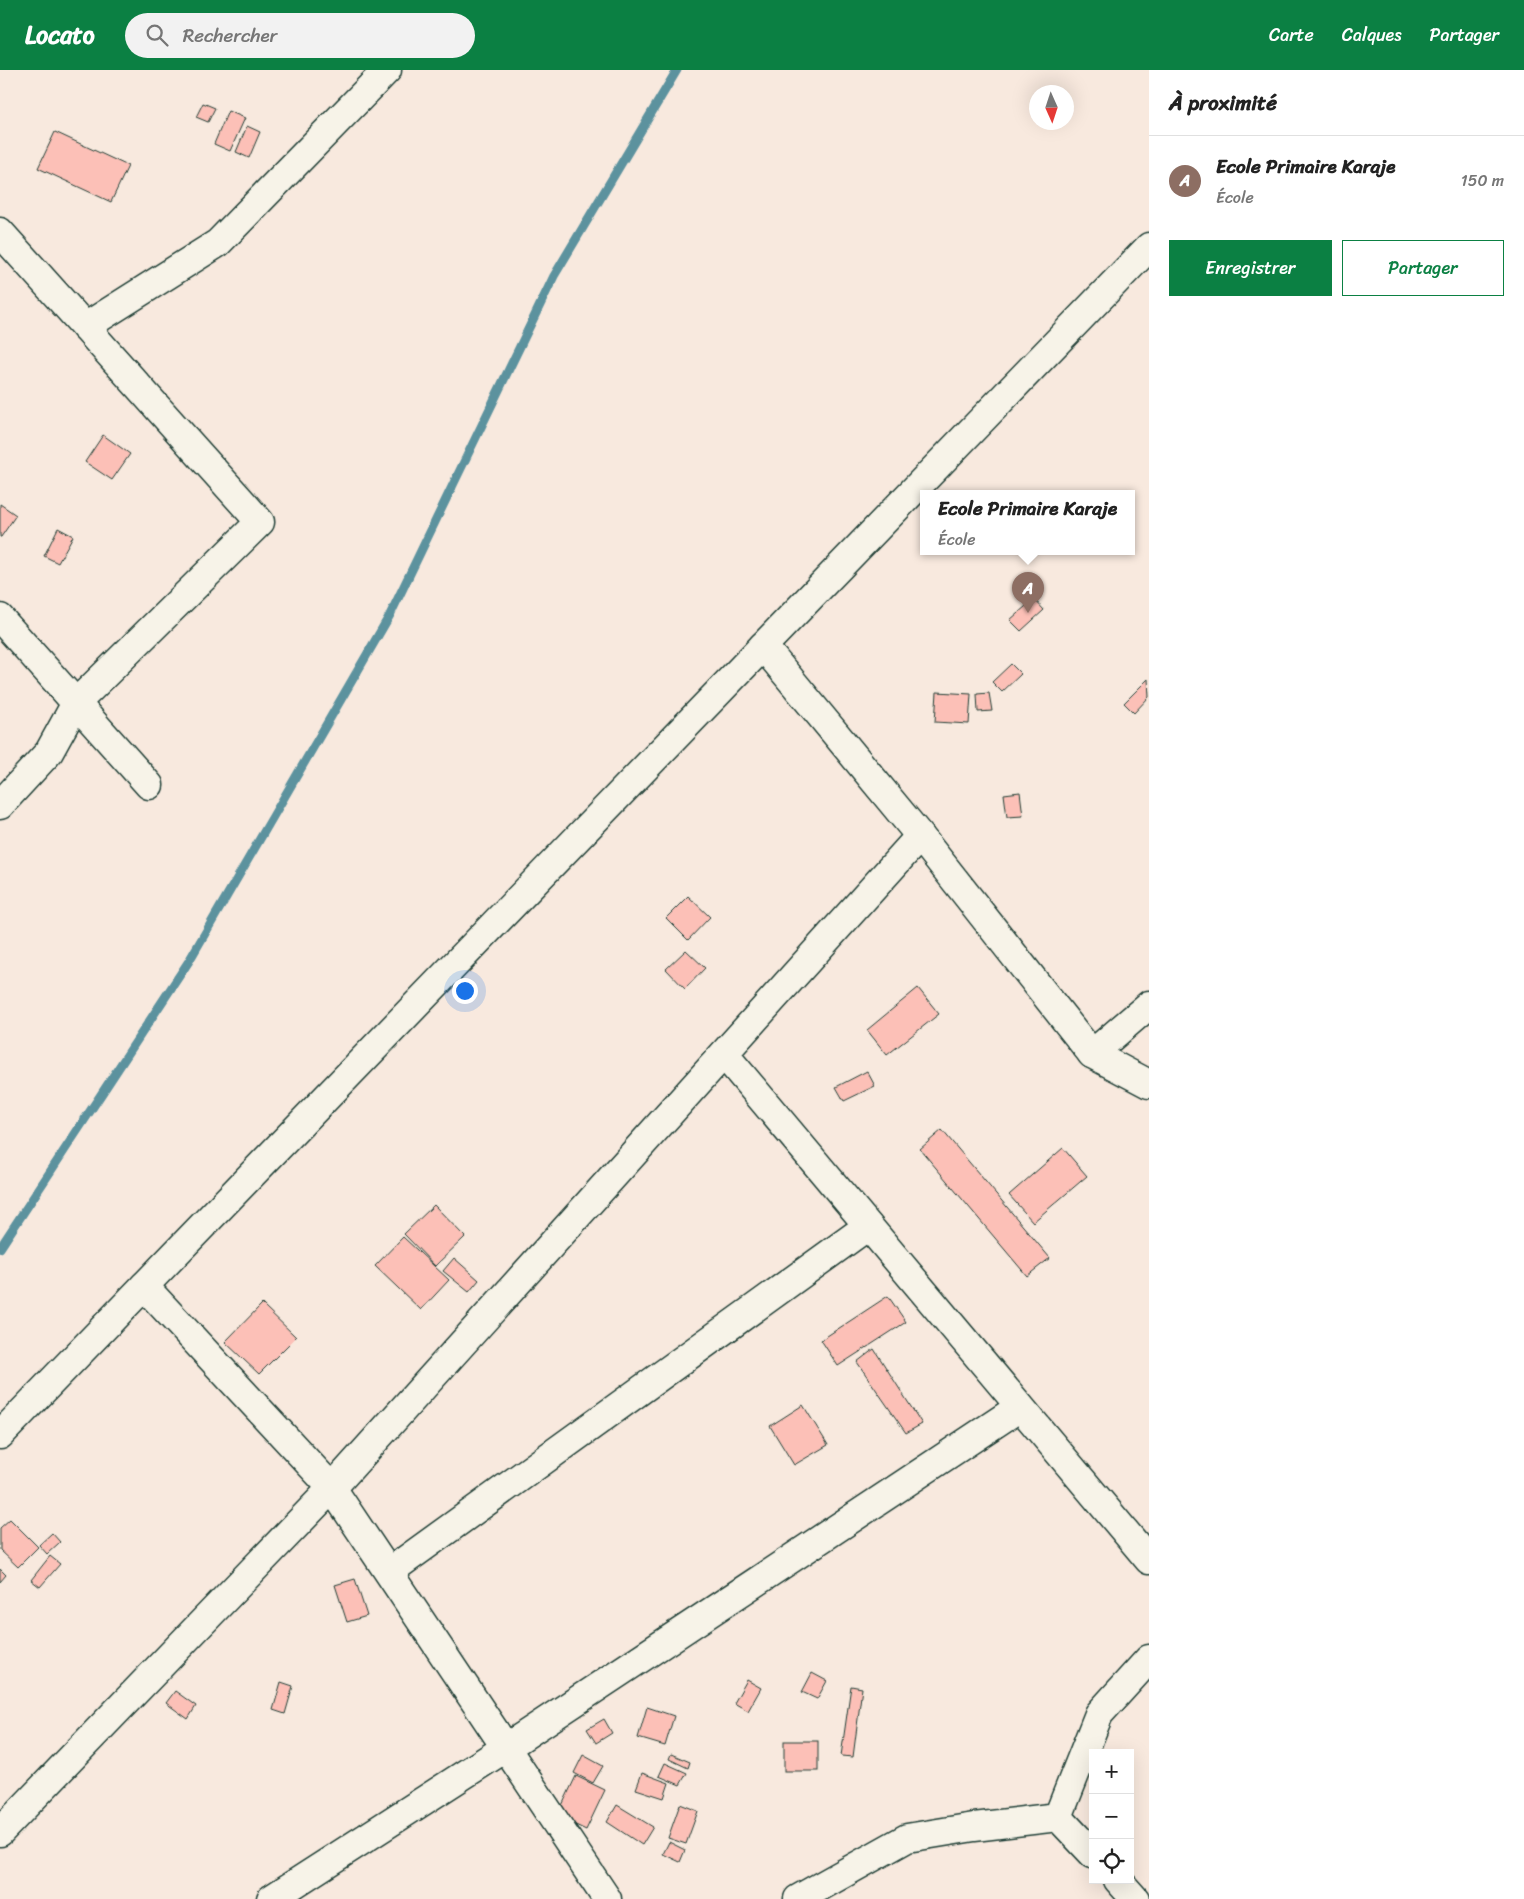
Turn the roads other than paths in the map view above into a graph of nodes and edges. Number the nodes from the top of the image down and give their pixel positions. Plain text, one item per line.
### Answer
1 (387, 70) edge
2 (0, 232) edge
3 (1149, 247) edge
4 (85, 327) junction
5 (0, 618) edge
6 (763, 646) junction
7 (76, 703) junction
8 (149, 785) dead end
9 (0, 805) edge
10 (920, 836) junction
11 (1149, 1006) edge
12 (724, 1054) junction
13 (1092, 1054) junction
14 (1149, 1084) edge
15 (868, 1226) junction
16 (144, 1286) junction
17 (1020, 1407) junction
18 (0, 1435) edge
19 (332, 1488) junction
20 (1149, 1560) edge
21 (389, 1572) junction
22 (1149, 1659) edge
23 (507, 1747) junction
24 (1058, 1817) junction
25 (0, 1832) edge
26 (1089, 1850) edge
27 (1122, 1884) edge
28 (270, 1899) edge
29 (607, 1899) edge
30 (798, 1899) edge
31 (1135, 1899) edge

1 - 4 street
2 - 4 street
3 - 6 street
4 - 7 street
5 - 7 street
6 - 10 street
6 - 16 street
7 - 8 street
7 - 9 street
10 - 12 street
10 - 13 street
11 - 13 street
12 - 15 street
12 - 19 street
13 - 14 street
15 - 17 street
15 - 21 street
16 - 18 street
16 - 19 street
17 - 20 street
17 - 23 street
19 - 21 street
19 - 25 street
21 - 23 street
22 - 24 street
23 - 28 street
23 - 29 street
24 - 26 street
24 - 30 street
27 - 31 street

